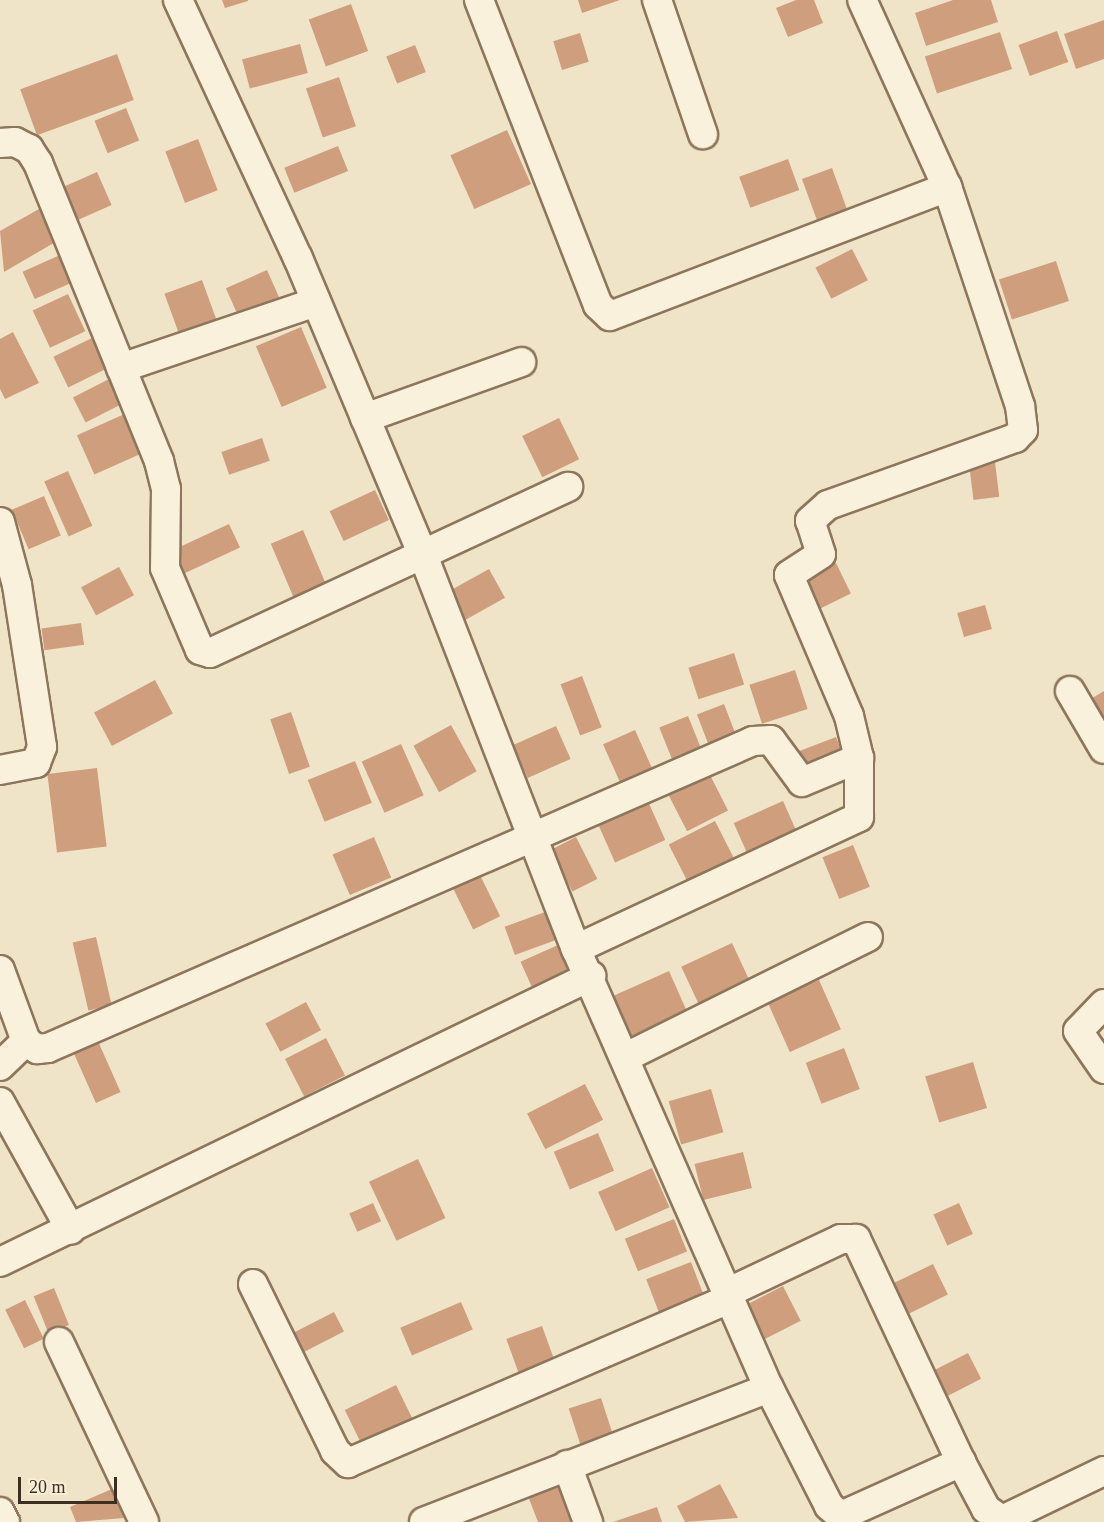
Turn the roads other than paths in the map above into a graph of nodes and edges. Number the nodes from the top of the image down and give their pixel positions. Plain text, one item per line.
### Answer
1 (178, 0) edge
2 (479, 0) edge
3 (657, 0) edge
4 (862, 0) edge
5 (703, 134) dead end
6 (0, 143) edge
7 (947, 187) junction
8 (316, 302) junction
9 (521, 362) dead end
10 (121, 368) junction
11 (365, 418) junction
12 (568, 487) dead end
13 (0, 522) edge
14 (423, 555) junction
15 (1070, 691) dead end
16 (1104, 749) edge
17 (860, 758) junction
18 (0, 770) edge
19 (531, 835) junction
20 (868, 937) dead end
21 (576, 950) junction
22 (0, 970) edge
23 (591, 976) junction
24 (1104, 1004) edge
25 (26, 1041) junction
26 (626, 1057) junction
27 (0, 1066) edge
28 (1104, 1069) edge
29 (0, 1102) edge
30 (71, 1230) junction
31 (0, 1262) edge
32 (253, 1284) dead end
33 (730, 1295) junction
34 (59, 1342) dead end
35 (769, 1388) junction
36 (961, 1462) junction
37 (567, 1465) junction
38 (1104, 1471) edge
39 (0, 1512) edge
40 (5, 1522) edge
41 (144, 1522) edge
42 (424, 1522) edge
43 (588, 1522) edge

1 - 8 street
2 - 7 street
3 - 5 street
4 - 7 street
6 - 10 street
7 - 17 street
8 - 10 street
8 - 11 street
9 - 11 street
10 - 14 street
11 - 14 street
12 - 14 street
13 - 18 street
14 - 19 street
15 - 16 street
17 - 19 street
17 - 21 street
19 - 21 street
19 - 25 street
20 - 26 street
21 - 23 street
22 - 25 street
23 - 26 street
23 - 30 street
24 - 28 street
25 - 27 street
26 - 33 street
29 - 30 street
30 - 31 street
32 - 33 street
33 - 35 street
33 - 36 street
34 - 41 street
35 - 36 street
35 - 37 street
36 - 38 street
37 - 42 street
37 - 43 street
39 - 40 street

